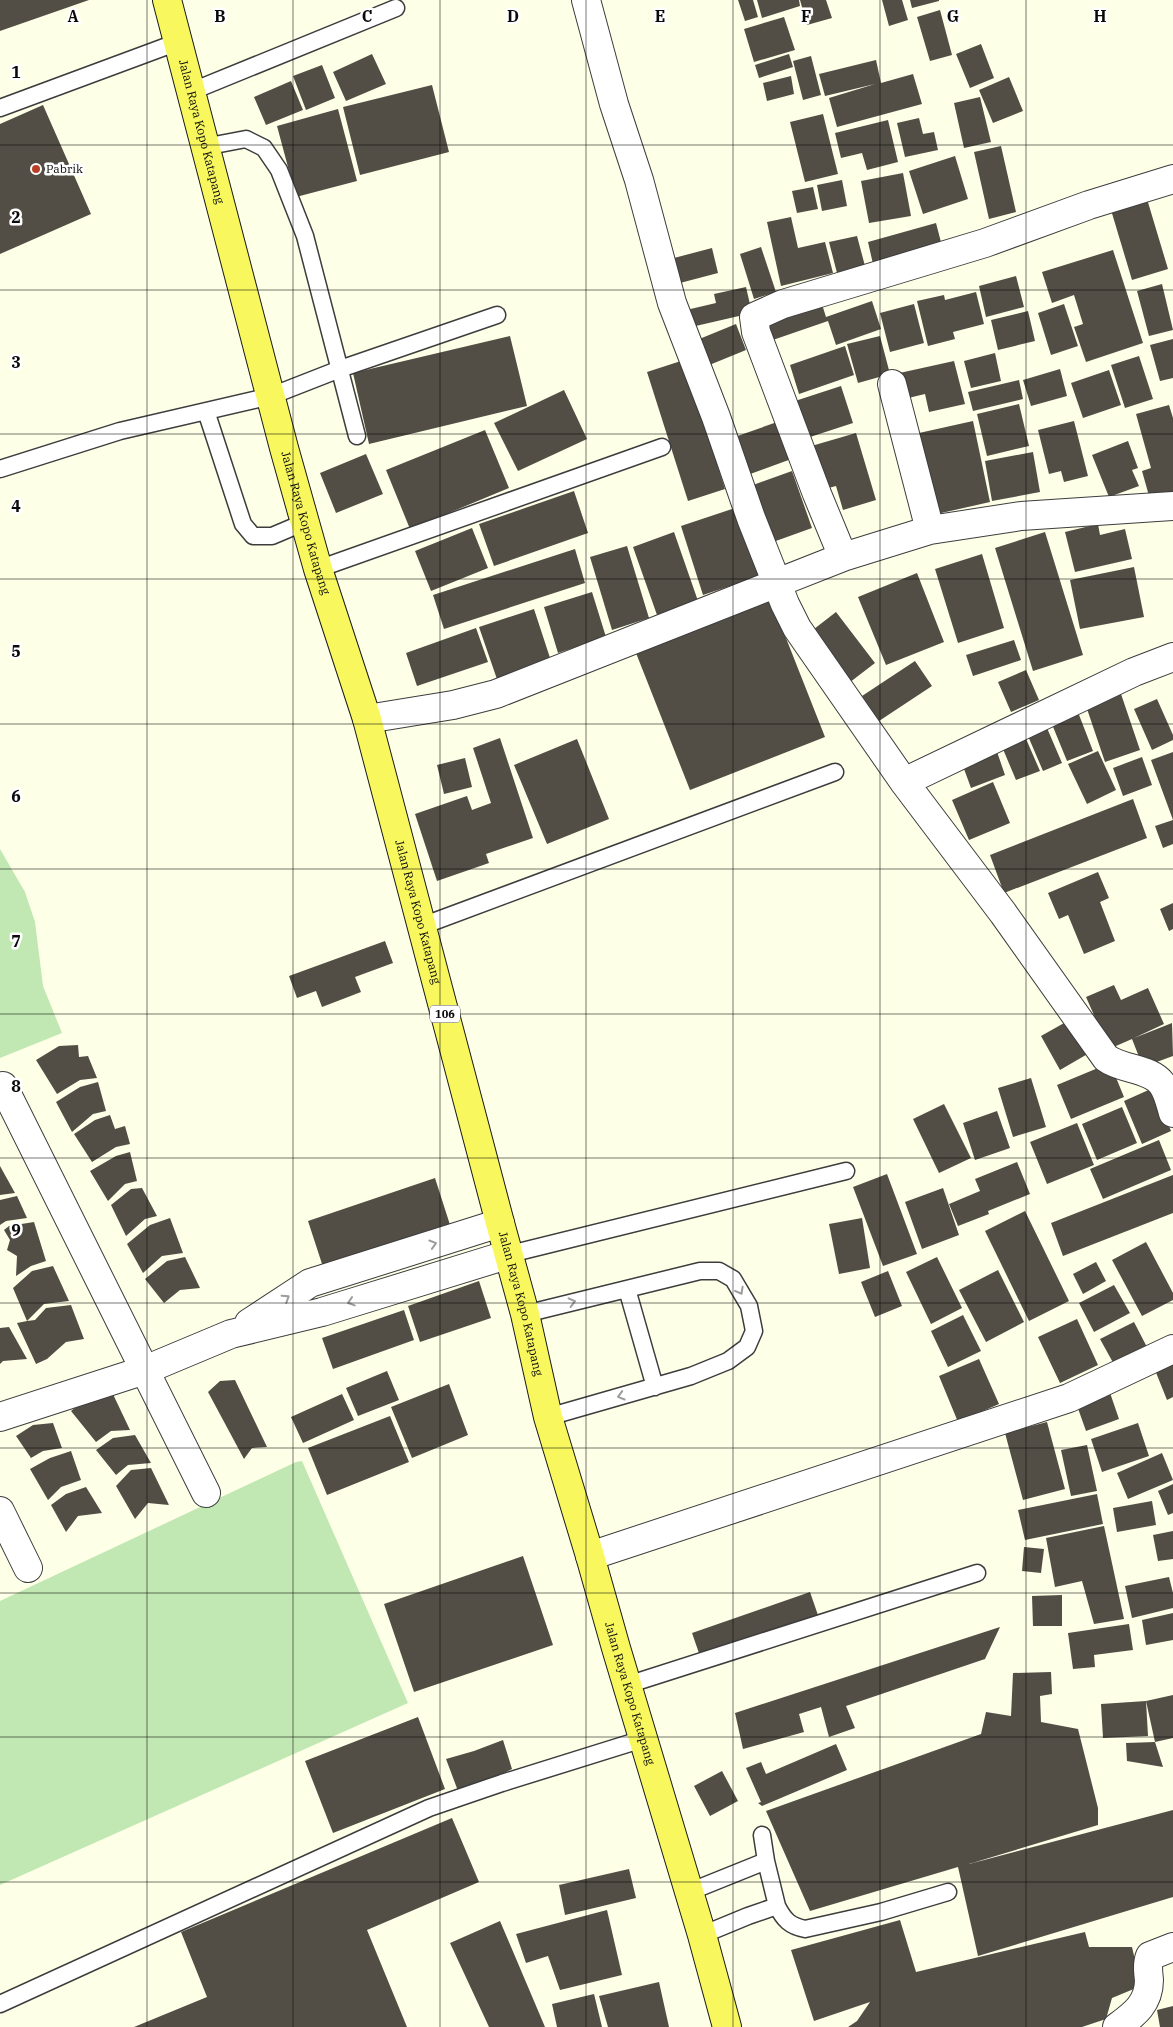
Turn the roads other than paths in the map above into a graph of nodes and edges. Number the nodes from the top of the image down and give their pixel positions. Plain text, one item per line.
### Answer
1 (586, 0) edge
2 (172, 2) edge
3 (396, 8) dead end
4 (178, 42) junction
5 (190, 92) junction
6 (0, 108) edge
7 (204, 147) junction
8 (1173, 179) edge
9 (497, 315) dead end
10 (340, 369) junction
11 (892, 384) dead end
12 (271, 396) junction
13 (206, 410) junction
14 (358, 436) dead end
15 (662, 447) dead end
16 (0, 469) edge
17 (1173, 506) edge
18 (305, 522) junction
19 (930, 530) junction
20 (843, 557) junction
21 (318, 569) junction
22 (778, 583) junction
23 (1173, 657) edge
24 (367, 719) junction
25 (835, 772) dead end
26 (904, 782) junction
27 (422, 926) junction
28 (3, 1086) dead end
29 (1173, 1113) edge
30 (846, 1171) dead end
31 (500, 1223) junction
32 (510, 1254) junction
33 (627, 1289) junction
34 (525, 1314) junction
35 (231, 1334) junction
36 (1173, 1349) edge
37 (145, 1370) junction
38 (655, 1387) junction
39 (0, 1417) edge
40 (548, 1417) junction
41 (206, 1494) dead end
42 (0, 1511) edge
43 (590, 1556) junction
44 (28, 1568) dead end
45 (978, 1573) dead end
46 (626, 1685) junction
47 (643, 1740) junction
48 (762, 1835) dead end
49 (766, 1861) junction
50 (689, 1892) junction
51 (948, 1892) dead end
52 (778, 1906) junction
53 (702, 1935) junction
54 (1173, 1947) edge
55 (0, 2004) edge
56 (727, 2027) edge
57 (1117, 2027) edge

1 - 22 street
2 - 4 main road, Jalan Raya Kopo Katapang / 106
3 - 5 lane
4 - 5 main road, Jalan Raya Kopo Katapang / 106
4 - 6 lane
5 - 7 main road, Jalan Raya Kopo Katapang / 106
7 - 10 lane
7 - 12 main road, Jalan Raya Kopo Katapang / 106
8 - 20 street
9 - 10 lane
10 - 12 lane
10 - 14 lane
11 - 19 street
12 - 13 lane
12 - 18 main road, Jalan Raya Kopo Katapang / 106
13 - 16 lane
13 - 18 lane
15 - 21 lane
17 - 19 street
18 - 21 main road, Jalan Raya Kopo Katapang / 106
19 - 20 street
20 - 22 street
21 - 24 main road, Jalan Raya Kopo Katapang / 106
22 - 24 street
22 - 26 street
23 - 26 street
24 - 27 main road, Jalan Raya Kopo Katapang / 106
25 - 27 lane
26 - 29 street
27 - 31 main road, Jalan Raya Kopo Katapang / 106
28 - 37 street
30 - 32 lane
31 - 32 main road, Jalan Raya Kopo Katapang / 106
35 -> 31 street
32 - 34 main road, Jalan Raya Kopo Katapang / 106
32 -> 35 street
34 -> 33 lane
33 - 38 lane
33 -> 38 lane
34 - 40 main road, Jalan Raya Kopo Katapang / 106
35 - 37 street
36 - 43 street
37 - 39 street
37 - 41 street
38 -> 40 lane
40 - 43 main road, Jalan Raya Kopo Katapang / 106
42 - 44 street
43 - 46 main road, Jalan Raya Kopo Katapang / 106
45 - 46 lane
46 - 47 main road, Jalan Raya Kopo Katapang / 106
47 - 50 main road, Jalan Raya Kopo Katapang / 106
47 - 55 lane
48 - 49 lane
49 - 50 lane
49 - 52 lane
50 - 53 main road, Jalan Raya Kopo Katapang / 106
51 - 52 lane
52 - 53 lane
53 - 56 main road, Jalan Raya Kopo Katapang / 106
54 - 57 street

